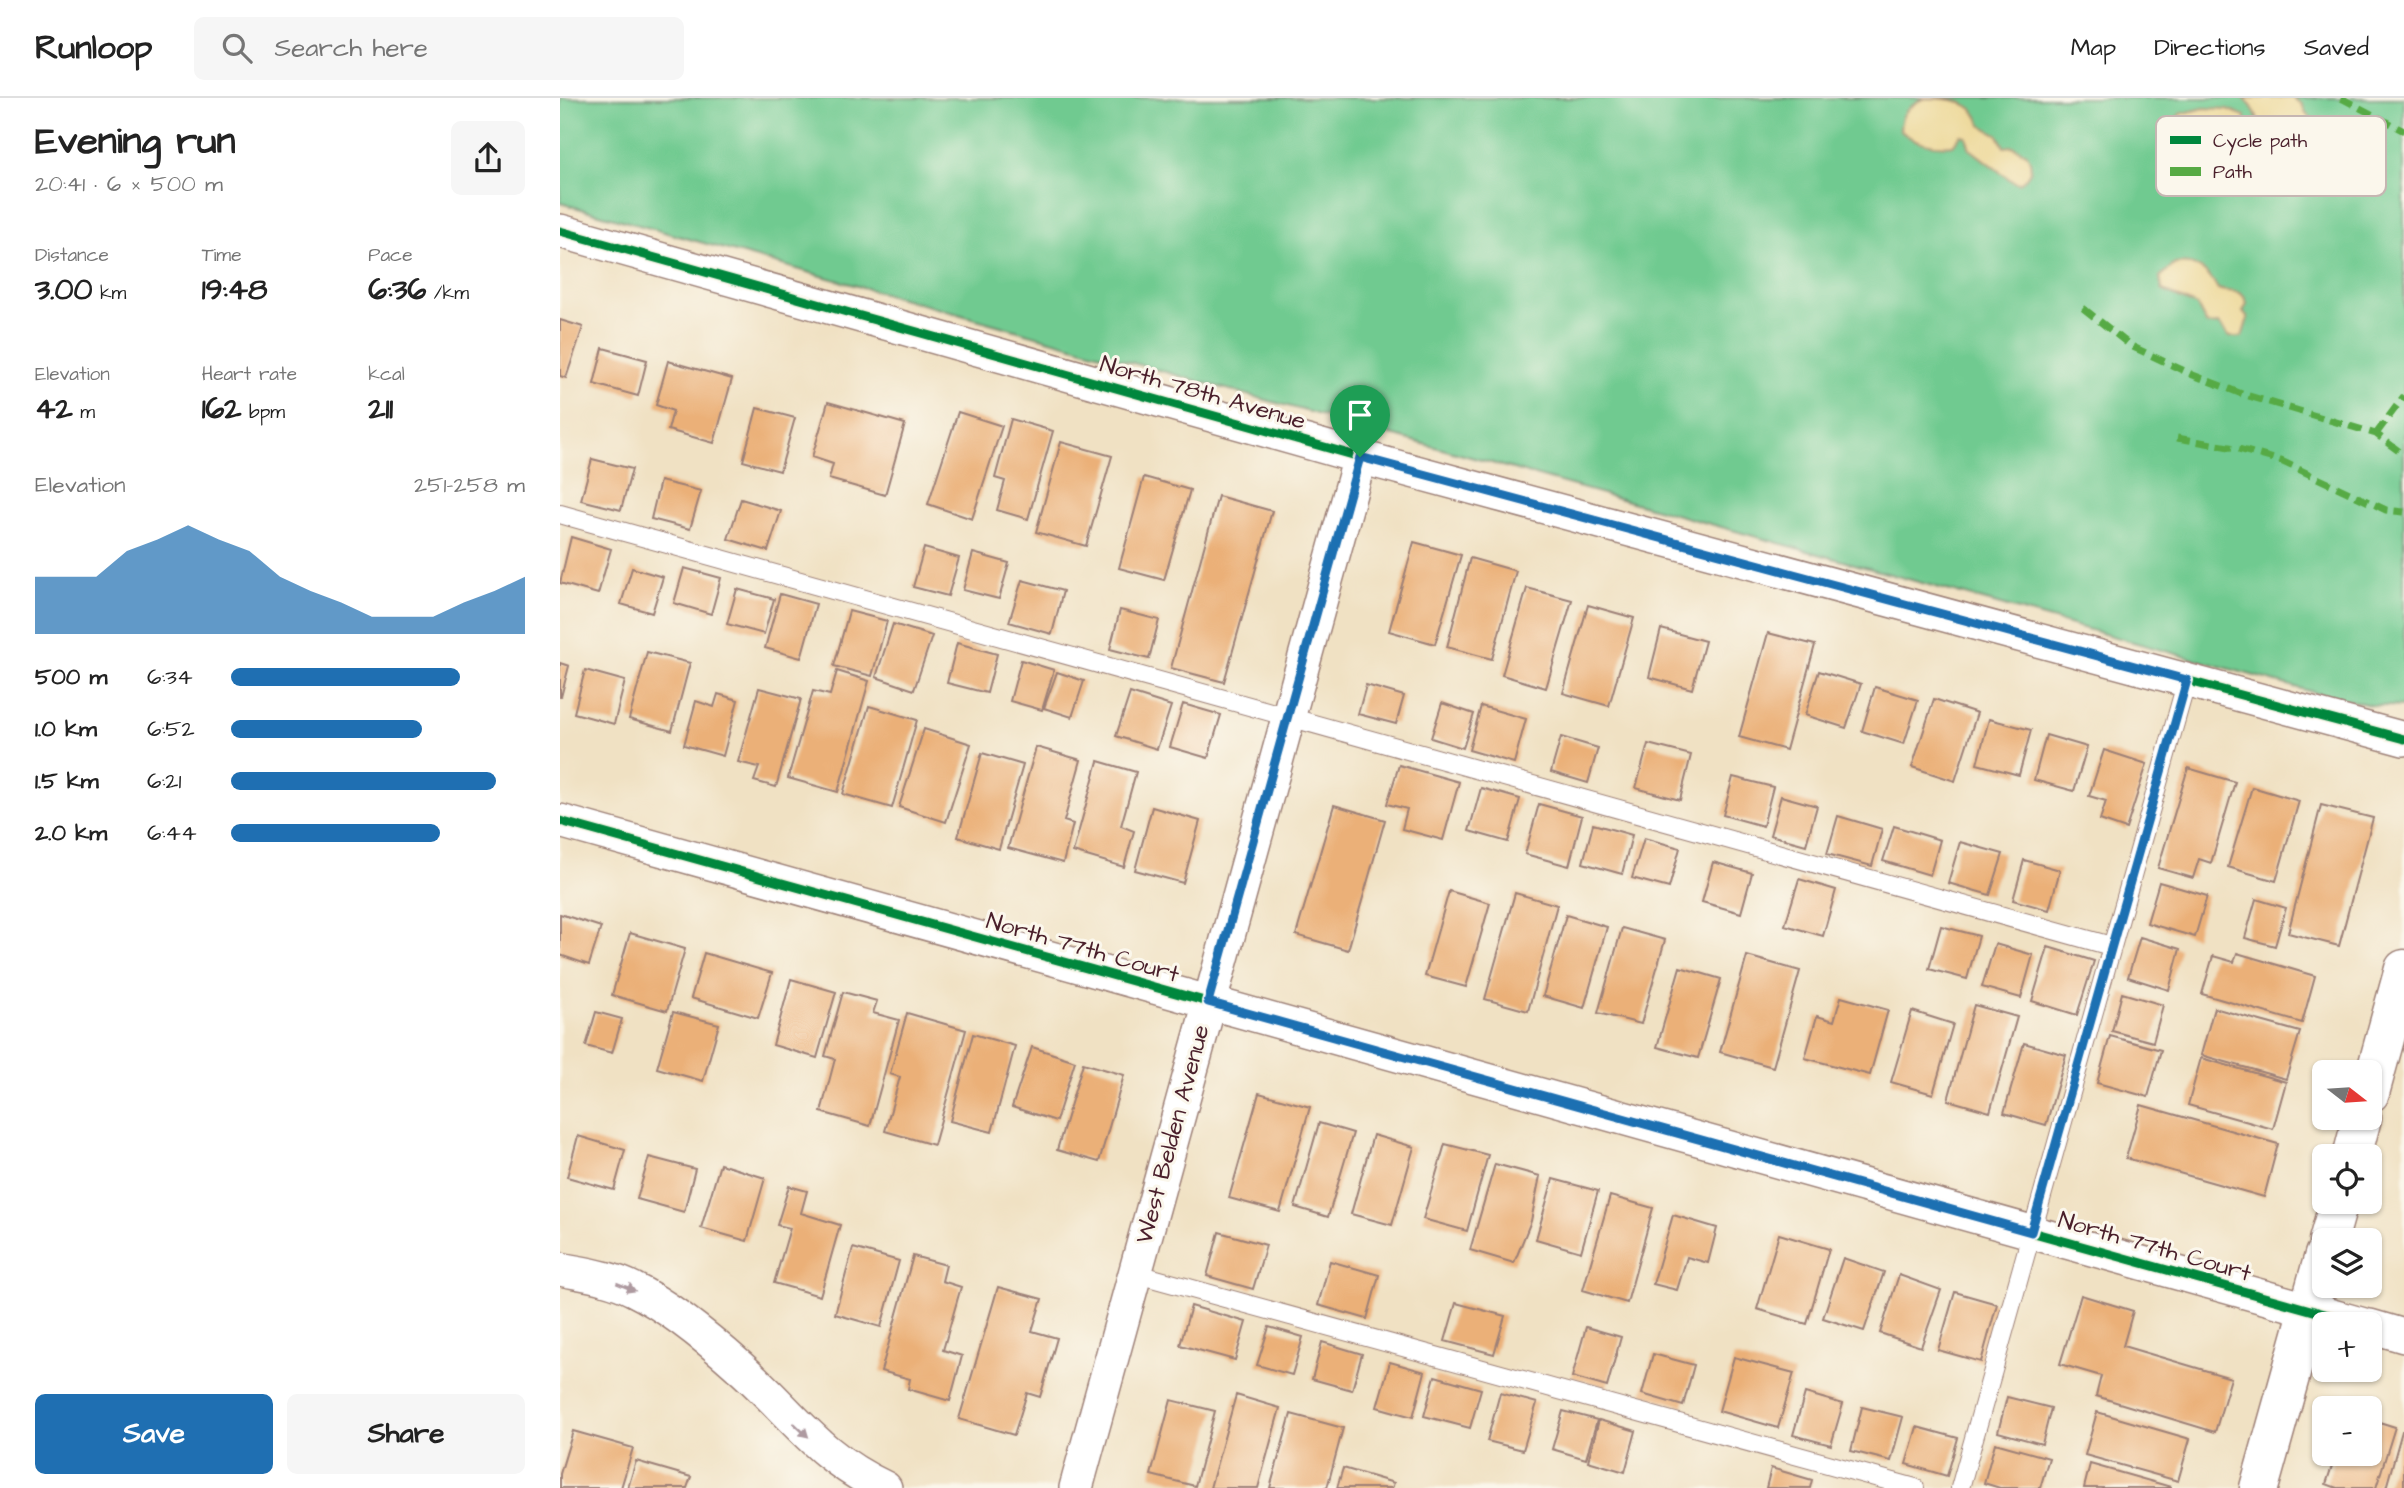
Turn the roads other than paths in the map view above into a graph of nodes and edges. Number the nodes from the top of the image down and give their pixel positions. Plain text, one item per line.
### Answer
1 (560, 231) edge
2 (1360, 457) junction
3 (560, 514) edge
4 (2187, 680) junction
5 (1287, 717) junction
6 (2404, 739) edge
7 (560, 821) edge
8 (2111, 946) junction
9 (2404, 969) edge
10 (1208, 1002) junction
11 (2396, 1028) edge
12 (2382, 1063) edge
13 (2031, 1232) junction
14 (560, 1269) edge
15 (1134, 1273) junction
16 (2312, 1298) edge
17 (2309, 1309) junction
18 (2319, 1312) edge
19 (2382, 1330) edge
20 (2404, 1336) edge
21 (885, 1488) edge
22 (1076, 1488) edge
23 (1915, 1488) edge
24 (1960, 1488) edge
25 (2259, 1488) edge

1 - 2 street, North 78th Avenue
2 - 4 street, North 78th Avenue
2 - 5 street, West Belden Avenue
3 - 5 lane
4 - 6 street, North 78th Avenue
4 - 8 lane
5 - 8 lane
5 - 10 street, West Belden Avenue
7 - 10 street, North 77th Court
8 - 13 lane
9 - 11 street
10 - 13 street, North 77th Court
10 - 15 street, West Belden Avenue
11 - 12 street
13 - 17 street, North 77th Court
13 - 24 lane
14 -> 21 street
15 - 22 street, West Belden Avenue
15 - 23 lane
16 - 17 street
17 - 18 street, North 77th Court
17 - 25 street
19 - 20 street

